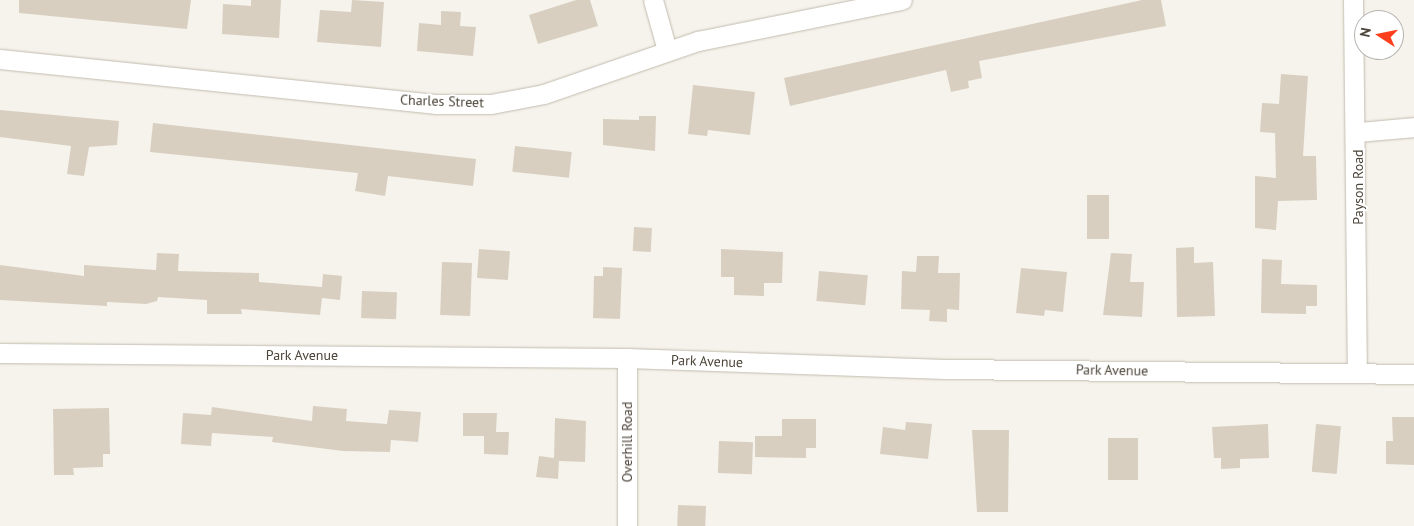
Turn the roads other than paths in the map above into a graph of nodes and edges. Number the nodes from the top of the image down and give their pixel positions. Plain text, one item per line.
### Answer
1 (653, 0) edge
2 (902, 0) edge
3 (1353, 0) edge
4 (667, 50) junction
5 (0, 59) edge
6 (1414, 127) edge
7 (1358, 132) junction
8 (0, 353) edge
9 (627, 358) junction
10 (1357, 373) junction
11 (1414, 374) edge
12 (627, 526) edge

1 - 4 street
2 - 4 street, Charles Street
3 - 7 street, Payson Road
4 - 5 street, Charles Street
6 - 7 street
7 - 10 street, Payson Road
8 - 9 street, Park Avenue
9 - 10 street, Park Avenue
9 - 12 street, Overhill Road
10 - 11 street, Park Avenue

